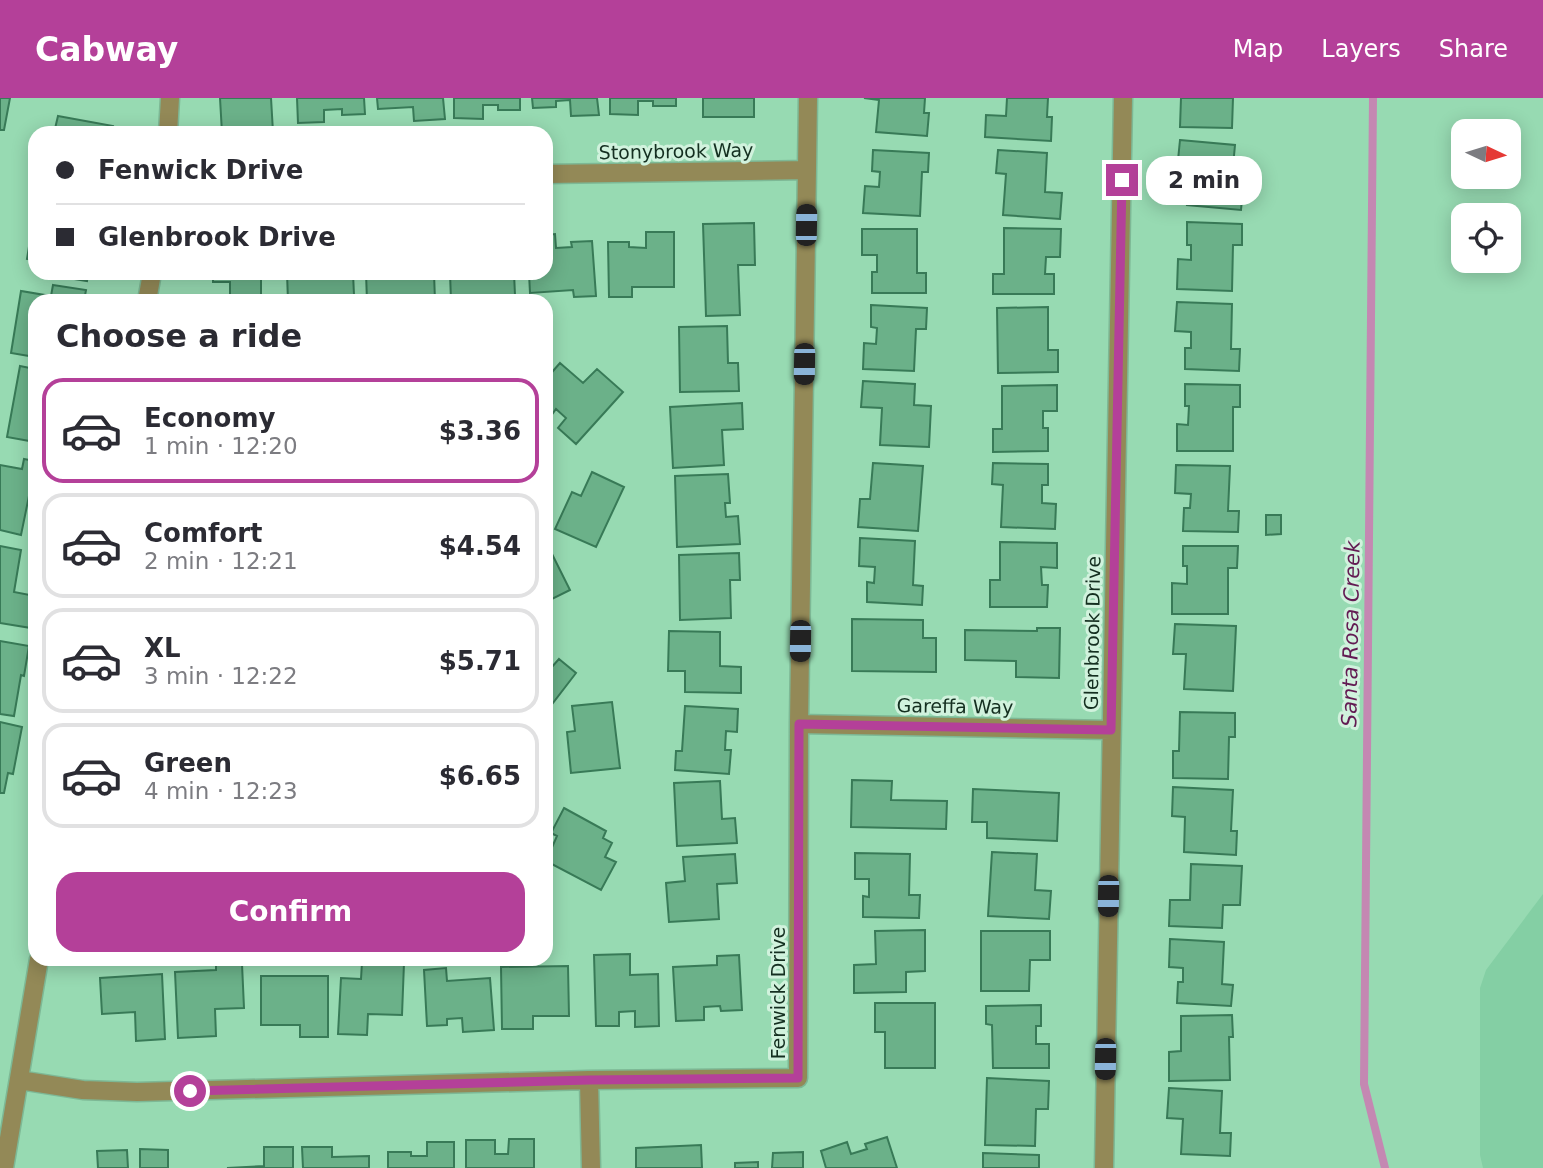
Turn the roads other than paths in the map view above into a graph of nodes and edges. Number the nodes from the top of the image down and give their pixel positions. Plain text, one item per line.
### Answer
1 (170, 98) edge
2 (808, 98) edge
3 (1124, 98) edge
4 (168, 126) edge
5 (807, 170) junction
6 (553, 174) edge
7 (799, 724) junction
8 (1111, 730) junction
9 (38, 966) edge
10 (19, 1080) junction
11 (589, 1080) junction
12 (4, 1168) edge
13 (591, 1168) edge
14 (1104, 1168) edge

1 - 4 street
2 - 5 street, Fenwick Drive
3 - 8 street, Glenbrook Drive
5 - 6 street, Stonybrook Way
5 - 7 street, Fenwick Drive
7 - 8 street, Gareffa Way
7 - 11 street, Fenwick Drive
8 - 14 street, Glenbrook Drive
9 - 10 street
10 - 11 street, Fenwick Drive
10 - 12 street
11 - 13 street

